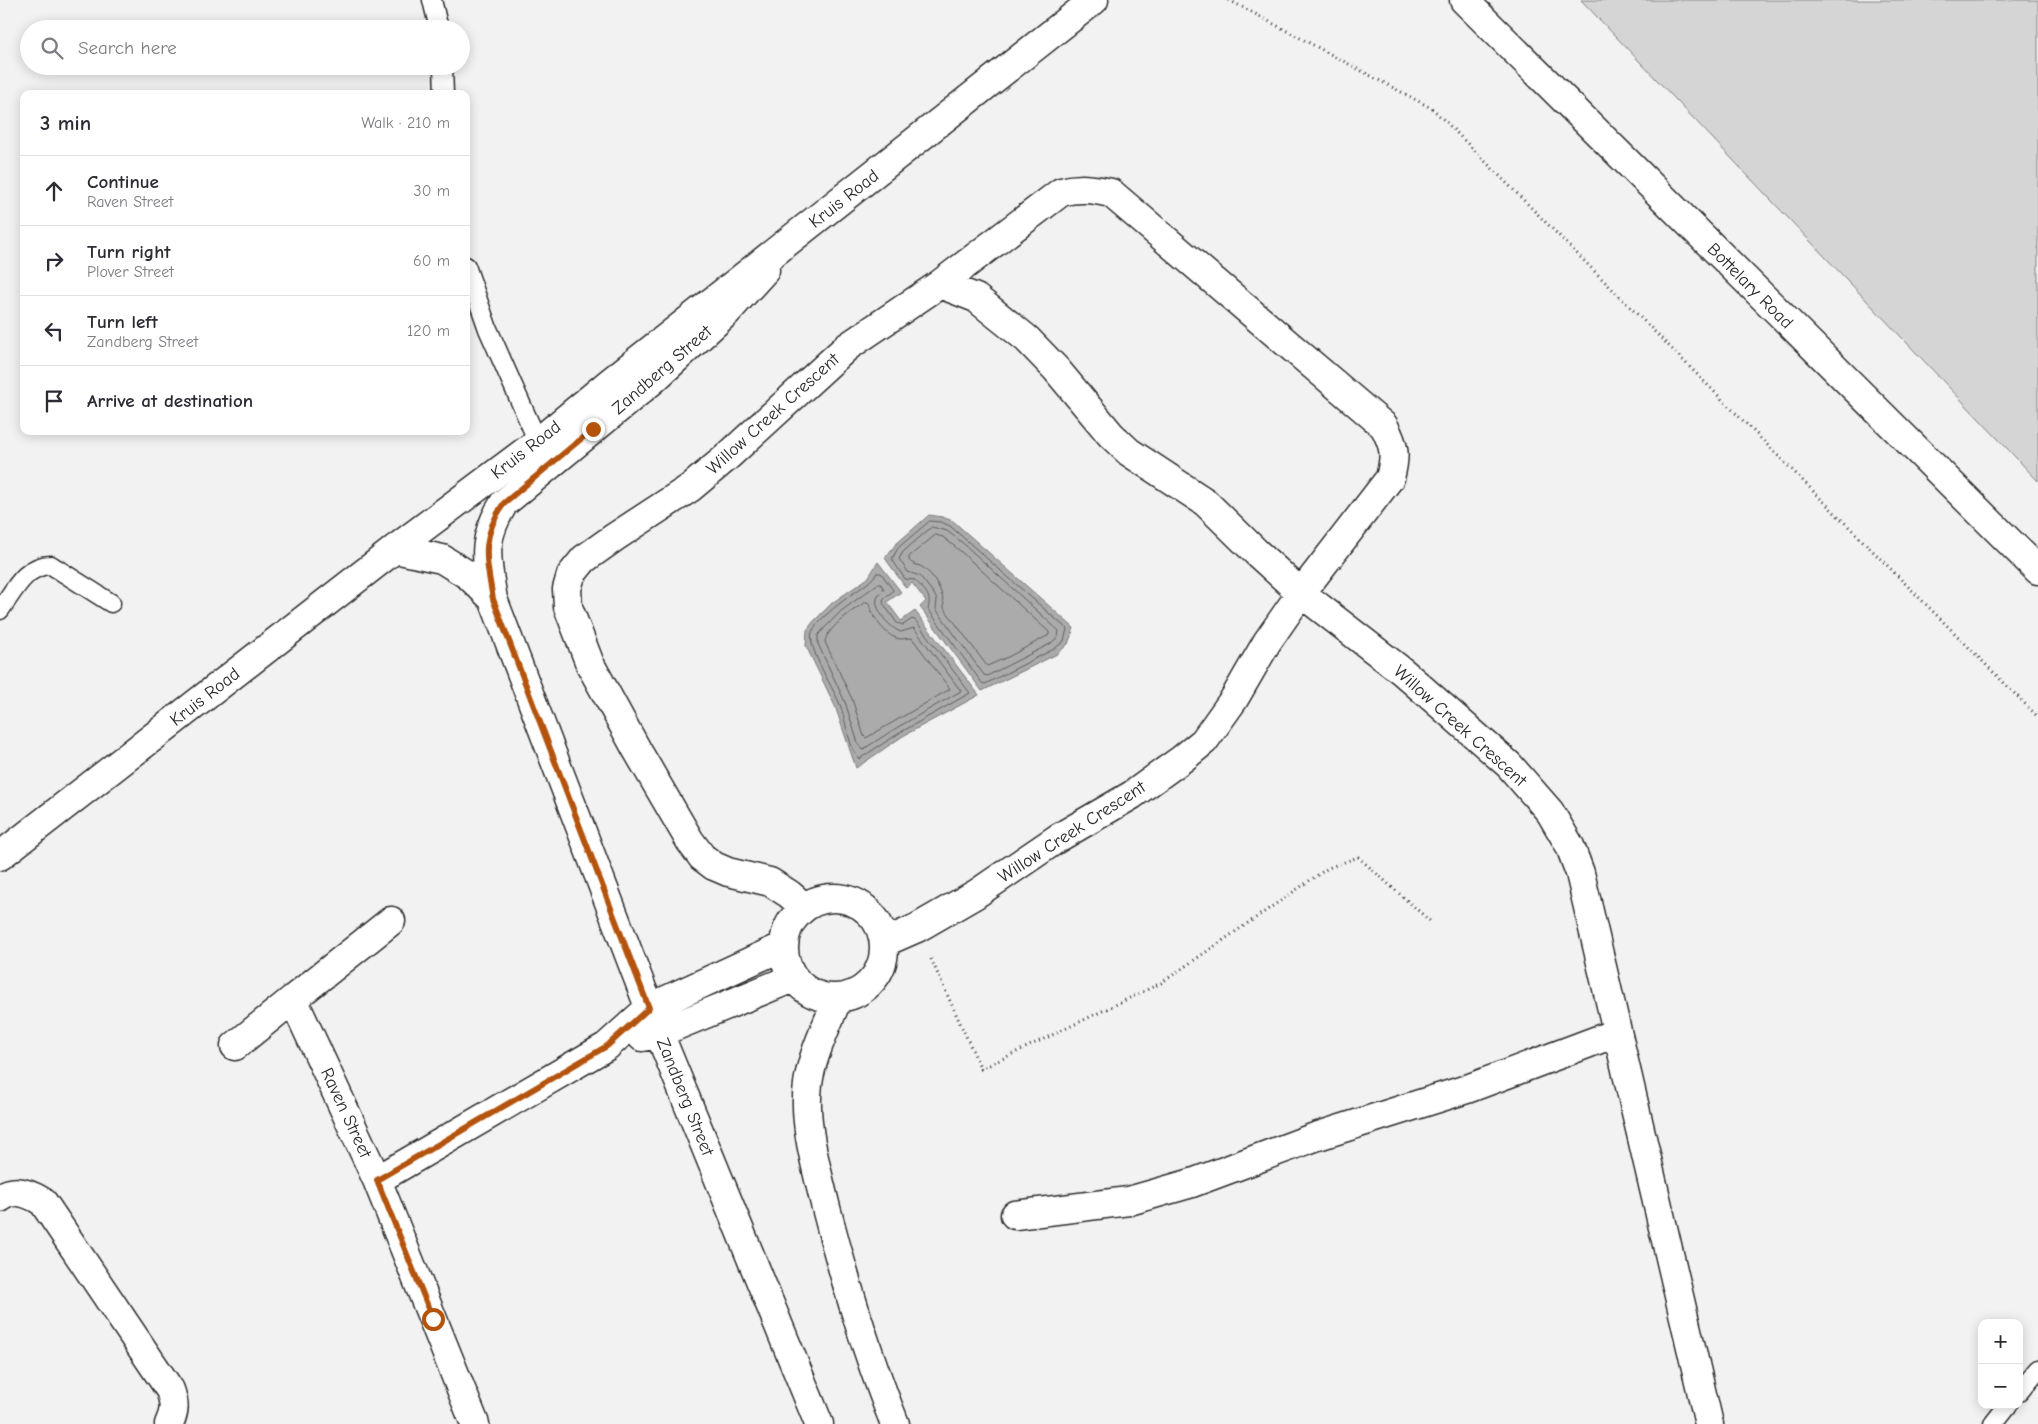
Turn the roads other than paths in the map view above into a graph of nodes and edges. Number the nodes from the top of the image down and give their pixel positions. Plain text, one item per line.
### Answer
1 (432, 0) edge
2 (1094, 0) edge
3 (1464, 0) edge
4 (438, 20) edge
5 (443, 75) edge
6 (444, 90) edge
7 (794, 238) junction
8 (470, 277) edge
9 (940, 284) junction
10 (538, 442) junction
11 (395, 549) junction
12 (2038, 570) edge
13 (1302, 593) junction
14 (493, 599) junction
15 (111, 603) dead end
16 (0, 610) edge
17 (0, 856) edge
18 (804, 908) junction
19 (391, 921) dead end
20 (885, 942) junction
21 (784, 946) junction
22 (793, 978) junction
23 (838, 998) junction
24 (293, 999) junction
25 (654, 1021) junction
26 (1616, 1033) junction
27 (235, 1046) dead end
28 (377, 1180) junction
29 (0, 1198) edge
30 (1015, 1215) dead end
31 (2038, 1368) edge
32 (2023, 1387) edge
33 (2005, 1409) edge
34 (169, 1424) edge
35 (475, 1424) edge
36 (819, 1424) edge
37 (895, 1424) edge
38 (1709, 1424) edge
39 (1993, 1424) edge

1 - 4 lane
2 - 7 street, Kruis Road
3 - 12 street, Bottelary Road
5 - 6 lane
7 - 10 street, Kruis Road
7 - 14 street, Zandberg Street
8 - 10 lane
9 - 13 street, Willow Creek Crescent
9 - 13 street
9 - 18 street, Willow Creek Crescent
10 - 11 street, Kruis Road
11 - 14 street, Zandberg Street
11 - 17 street, Kruis Road
13 - 20 street, Willow Creek Crescent
13 - 26 street, Willow Creek Crescent
14 - 25 street, Zandberg Street
15 - 16 lane
18 - 20 street
18 - 21 street
19 - 24 street
20 - 23 street
21 - 22 street
21 - 25 street
22 - 23 street
22 - 25 street
23 - 37 street
24 - 27 street
24 - 28 street, Raven Street
25 - 28 street
25 - 36 street, Zandberg Street
26 - 30 street
26 - 38 street, Willow Creek Crescent
28 - 35 street, Raven Street
29 - 34 street
31 - 32 lane
33 - 39 lane

